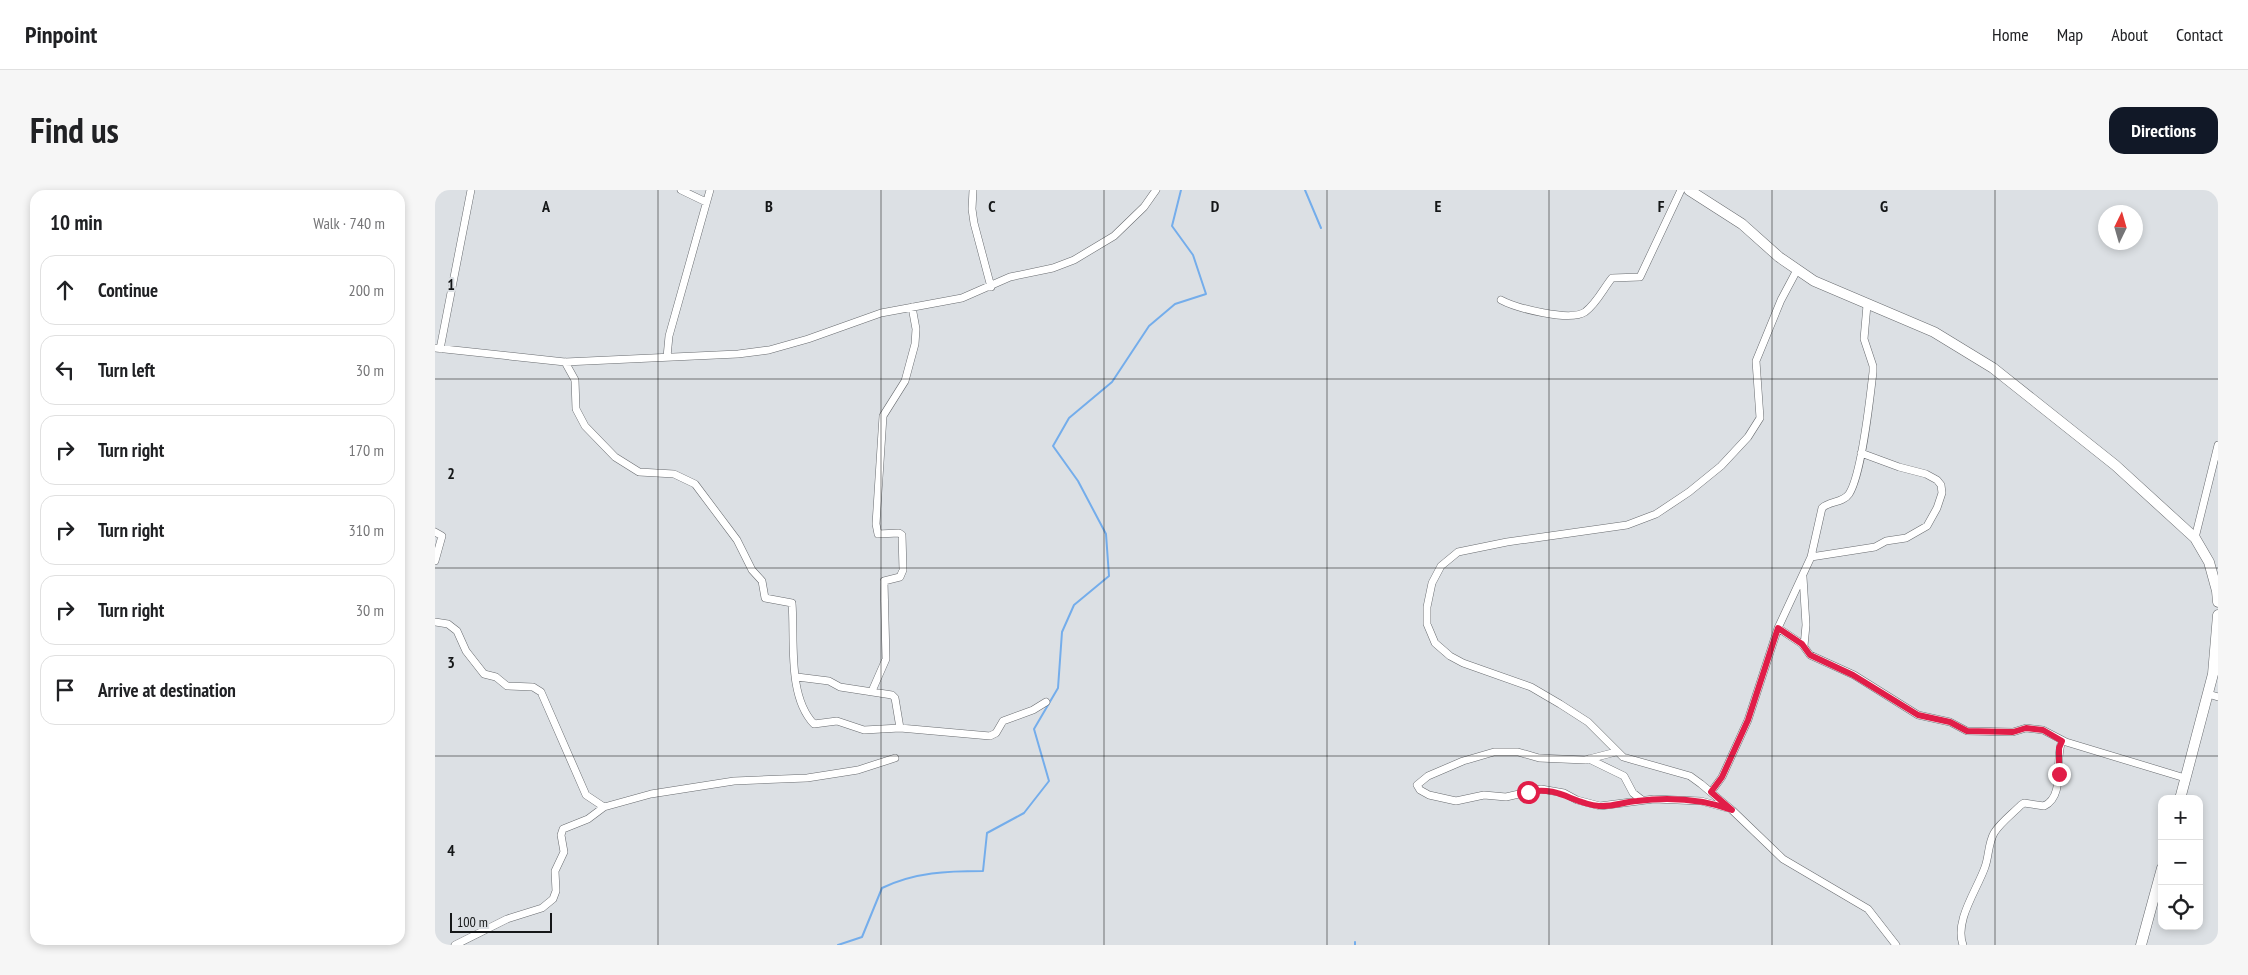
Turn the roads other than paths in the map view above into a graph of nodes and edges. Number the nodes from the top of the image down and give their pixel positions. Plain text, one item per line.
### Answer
1 (471, 190) edge
2 (681, 190) edge
3 (710, 190) edge
4 (973, 190) edge
5 (1157, 190) edge
6 (1681, 190) edge
7 (1689, 190) edge
8 (706, 202) junction
9 (1797, 270) junction
10 (991, 287) junction
11 (1501, 300) dead end
12 (1867, 305) junction
13 (913, 307) junction
14 (437, 349) edge
15 (667, 357) junction
16 (565, 362) junction
17 (2218, 445) edge
18 (1861, 453) junction
19 (435, 532) edge
20 (2195, 538) junction
21 (1811, 557) junction
22 (435, 561) edge
23 (2213, 562) edge
24 (1803, 577) junction
25 (2218, 602) edge
26 (2218, 615) edge
27 (435, 622) edge
28 (1778, 628) junction
29 (1803, 646) junction
30 (797, 677) junction
31 (872, 691) junction
32 (2213, 696) edge
33 (1046, 702) dead end
34 (900, 728) junction
35 (2062, 741) junction
36 (1616, 752) junction
37 (895, 758) dead end
38 (1589, 759) junction
39 (2185, 778) junction
40 (1711, 792) junction
41 (2181, 795) edge
42 (1642, 800) junction
43 (604, 807) junction
44 (1732, 810) junction
45 (2158, 883) edge
46 (455, 945) edge
47 (1896, 945) edge
48 (1963, 945) edge
49 (2141, 945) edge

1 - 14 street
2 - 8 street
3 - 8 street
4 - 10 street
5 - 10 street
6 - 11 street
7 - 9 street
8 - 15 street
9 - 12 street
9 - 36 street
10 - 13 street
12 - 18 street
12 - 20 street
13 - 15 street
13 - 31 street
14 - 16 street
15 - 16 street
16 - 30 street
17 - 20 street
18 - 21 street
18 - 21 street
19 - 22 street
20 - 23 street
21 - 24 street
23 - 25 street
24 - 28 street
24 - 29 street
26 - 32 street
27 - 43 street
28 - 29 street
28 - 40 street
29 - 35 street
30 - 31 street
30 - 34 street
31 - 34 street
32 - 39 street
33 - 34 street
35 - 39 street
35 - 48 street
36 - 38 street
36 - 40 street
37 - 43 street
38 - 42 street
38 - 42 street
39 - 41 street
40 - 44 street
42 - 44 street
43 - 46 street
44 - 47 street
45 - 49 street

